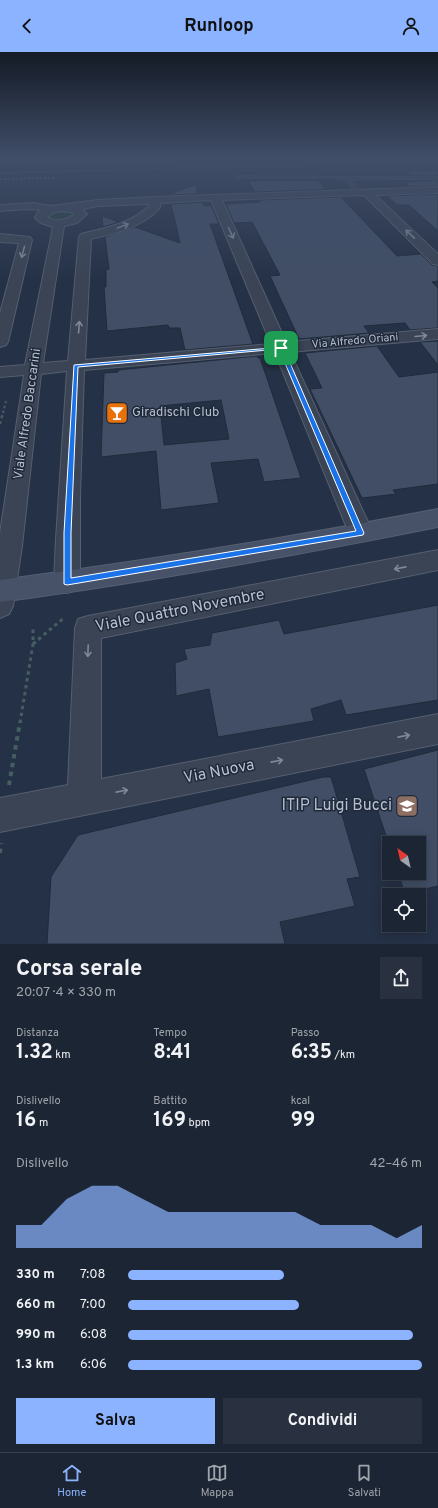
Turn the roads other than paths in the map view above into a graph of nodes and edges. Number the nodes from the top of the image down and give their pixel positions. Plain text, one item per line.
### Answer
1 (182, 199) edge
2 (216, 199) edge
3 (368, 199) edge
4 (154, 200) junction
5 (0, 208) edge
6 (69, 208) junction
7 (50, 210) junction
8 (59, 223) junction
9 (0, 238) edge
10 (438, 261) edge
11 (438, 334) edge
12 (0, 342) edge
13 (281, 348) junction
14 (76, 366) junction
15 (33, 370) junction
16 (0, 372) edge
17 (438, 518) edge
18 (361, 533) junction
19 (438, 560) edge
20 (67, 582) junction
21 (1, 596) edge
22 (438, 729) edge
23 (84, 798) junction
24 (0, 815) edge

1 - 4 street
2 -> 13 street
10 -> 3 street
4 - 6 street
14 -> 4 street
5 - 7 street
6 - 7 street
6 - 8 street
7 - 8 street
8 - 15 street, Viale Alfredo Baccarini
9 -> 12 street
13 -> 11 street, Via Alfredo Oriani
13 - 14 street, Via Alfredo Oriani
13 - 18 street
14 - 15 street, Via Alfredo Oriani
14 - 20 street
15 - 16 street, Via Alfredo Oriani
15 - 21 street, Viale Alfredo Baccarini
17 - 18 main road
18 - 20 main road
19 -> 23 street, Viale Quattro Novembre
20 - 21 main road
23 -> 22 street, Via Nuova
23 - 24 street, Via Nuova

